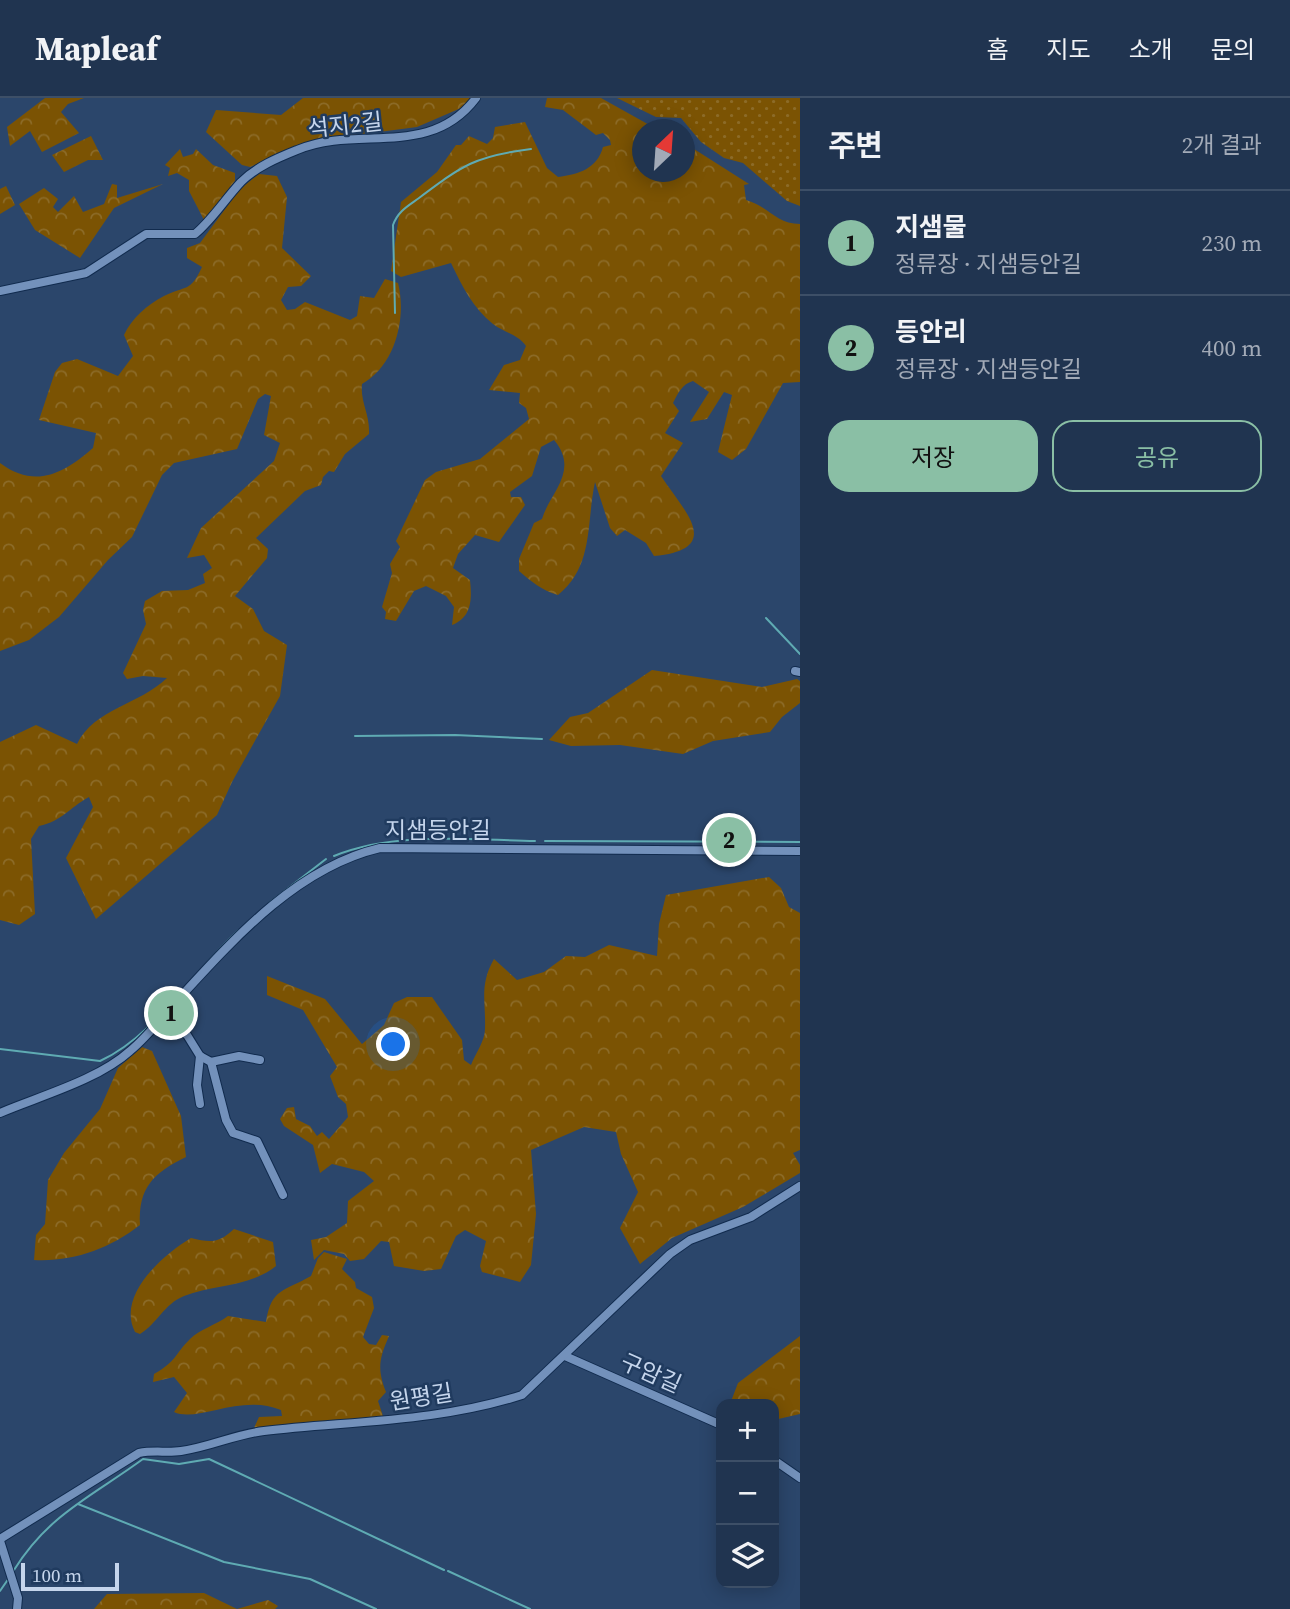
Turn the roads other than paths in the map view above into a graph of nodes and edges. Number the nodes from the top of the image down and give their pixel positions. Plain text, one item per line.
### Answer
1 (476, 98) edge
2 (0, 291) edge
3 (800, 851) edge
4 (162, 1017) junction
5 (200, 1056) junction
6 (260, 1060) dead end
7 (211, 1062) junction
8 (200, 1104) dead end
9 (0, 1114) edge
10 (800, 1186) edge
11 (283, 1195) dead end
12 (565, 1356) junction
13 (716, 1423) edge
14 (777, 1462) edge
15 (800, 1478) edge
16 (0, 1540) edge
17 (17, 1609) edge

1 - 2 street, 석지2길
3 - 4 street, 지샘등안길
4 - 5 street
4 - 9 street, 지샘등안길
5 - 7 street
5 - 8 street
6 - 7 street
7 - 11 street
10 - 12 street, 원평길
12 - 13 street, 구암길
12 - 16 street, 원평길
14 - 15 street
16 - 17 street

